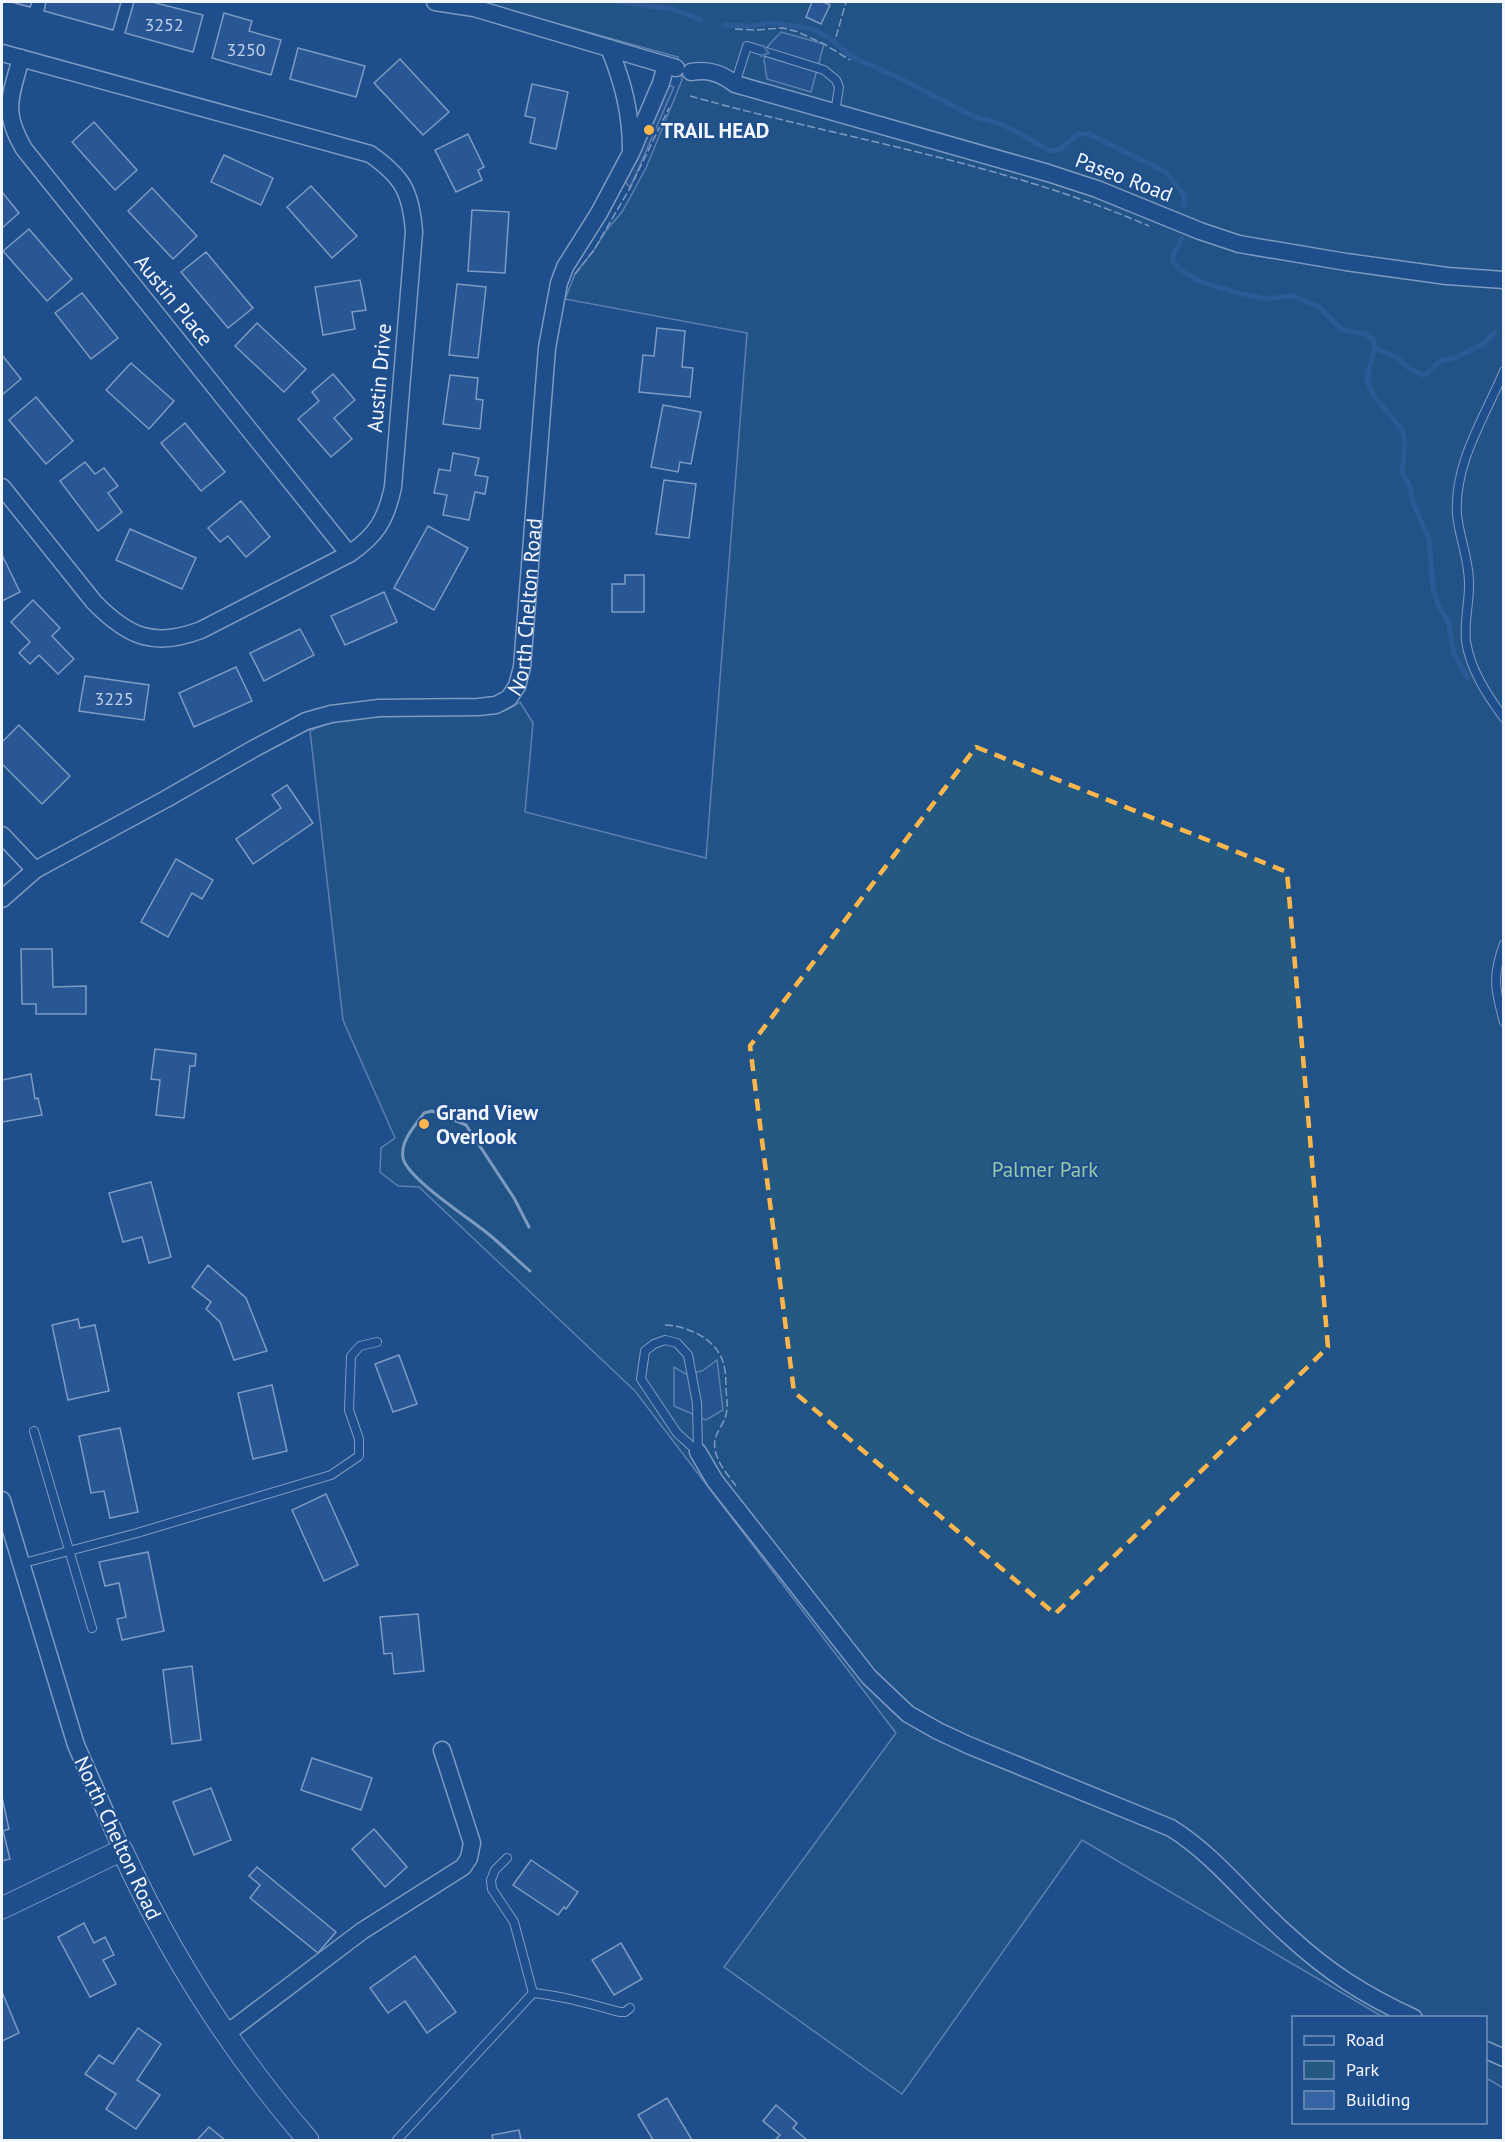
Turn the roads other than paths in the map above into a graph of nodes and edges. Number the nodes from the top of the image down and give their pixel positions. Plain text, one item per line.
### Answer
1 (435, 2) edge
2 (609, 48) junction
3 (2, 53) edge
4 (21, 58) junction
5 (666, 65) junction
6 (735, 84) junction
7 (834, 113) junction
8 (631, 153) junction
9 (1503, 280) edge
10 (1503, 371) edge
11 (2, 487) edge
12 (349, 554) junction
13 (1503, 718) edge
14 (2, 835) edge
15 (35, 870) junction
16 (2, 899) edge
17 (1503, 944) edge
18 (1503, 1022) edge
19 (377, 1342) dead end
20 (34, 1431) dead end
21 (698, 1452) junction
22 (2, 1500) edge
23 (70, 1551) junction
24 (20, 1564) junction
25 (92, 1628) dead end
26 (442, 1750) dead end
27 (122, 1850) junction
28 (507, 1858) dead end
29 (2, 1908) edge
30 (533, 1993) junction
31 (630, 2008) dead end
32 (1410, 2016) edge
33 (226, 2034) junction
34 (1487, 2051) edge
35 (1503, 2058) edge
36 (308, 2140) edge
37 (397, 2140) edge

1 - 2 street, Paseo Road
2 - 5 street, Paseo Road
2 - 8 street
3 - 4 street, Austin Drive
4 - 12 street, Austin Place
4 - 12 street, Austin Drive
5 - 6 street, Paseo Road
5 - 8 street, North Chelton Road
6 - 7 street, Paseo Road
6 -> 7 lane
7 - 9 street, Paseo Road
8 - 15 street, North Chelton Road
10 - 13 lane
11 - 12 street, Austin Drive
14 - 15 street
15 - 16 street, North Chelton Road
17 - 18 lane
19 - 23 lane
20 - 23 lane
21 - 21 lane
21 - 32 street
22 - 24 street, North Chelton Road
23 - 24 lane
23 - 25 lane
24 - 27 street, North Chelton Road
26 - 33 street
27 - 29 street
27 - 33 street, North Chelton Road
28 - 30 lane
30 - 31 lane
30 - 37 lane
33 - 36 street, North Chelton Road
34 - 35 street

